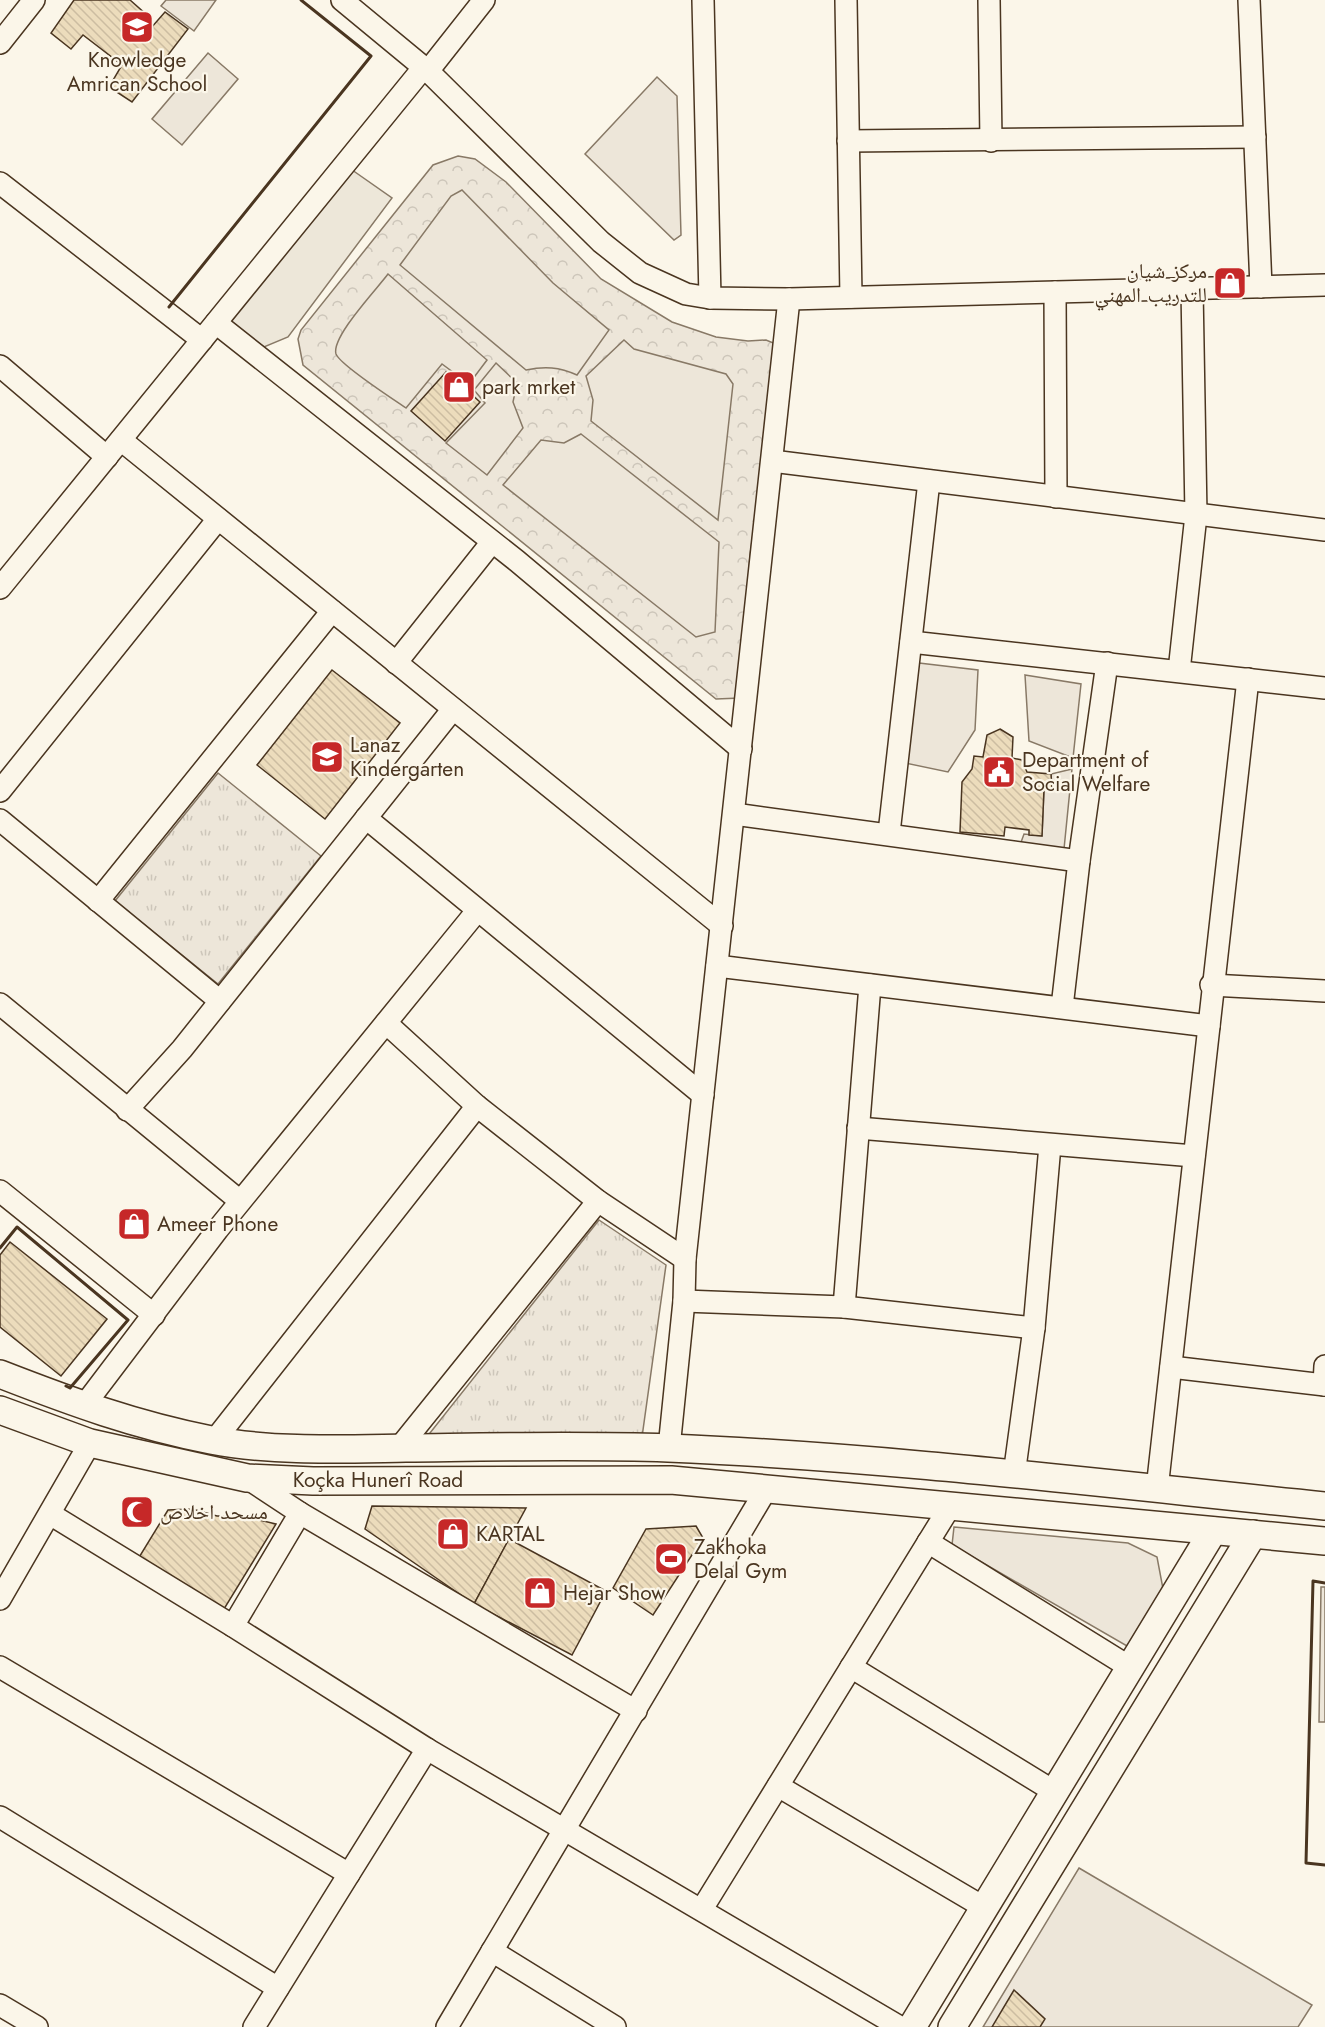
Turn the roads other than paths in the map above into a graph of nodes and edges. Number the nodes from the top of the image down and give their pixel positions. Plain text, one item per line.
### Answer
1 (34, 0) edge
2 (342, 0) edge
3 (484, 0) edge
4 (703, 0) edge
5 (846, 0) edge
6 (989, 0) edge
7 (1250, 0) edge
8 (0, 43) edge
9 (426, 69) junction
10 (1255, 137) junction
11 (848, 141) junction
12 (991, 141) junction
13 (0, 183) edge
14 (1325, 285) edge
15 (1261, 287) junction
16 (1192, 289) junction
17 (1055, 292) junction
18 (851, 297) junction
19 (710, 298) junction
20 (789, 299) junction
21 (216, 322) junction
22 (202, 340) junction
23 (0, 366) edge
24 (121, 440) junction
25 (107, 457) junction
26 (772, 461) junction
27 (928, 481) junction
28 (1056, 497) junction
29 (1196, 514) junction
30 (218, 519) junction
31 (1325, 530) edge
32 (492, 542) junction
33 (0, 588) edge
34 (332, 611) junction
35 (911, 642) junction
36 (396, 663) junction
37 (1107, 663) junction
38 (1179, 671) junction
39 (1248, 679) junction
40 (1325, 688) edge
41 (453, 709) junction
42 (741, 749) junction
43 (0, 791) edge
44 (734, 814) junction
45 (366, 818) junction
46 (0, 820) edge
47 (889, 833) junction
48 (1079, 861) junction
49 (98, 901) junction
50 (477, 911) junction
51 (722, 926) junction
52 (717, 966) junction
53 (870, 985) junction
54 (1211, 985) junction
55 (1325, 991) edge
56 (220, 1001) junction
57 (1062, 1007) junction
58 (4, 1014) edge
59 (386, 1023) junction
60 (1209, 1026) junction
61 (703, 1095) junction
62 (477, 1107) junction
63 (127, 1110) junction
64 (858, 1128) junction
65 (1050, 1145) junction
66 (1194, 1156) junction
67 (0, 1191) edge
68 (240, 1201) junction
69 (598, 1201) junction
70 (685, 1259) junction
71 (684, 1301) junction
72 (844, 1307) junction
73 (154, 1315) junction
74 (1034, 1328) junction
75 (1171, 1366) junction
76 (0, 1374) edge
77 (1325, 1379) edge
78 (83, 1407) junction
79 (0, 1410) edge
80 (214, 1441) junction
81 (90, 1443) junction
82 (399, 1448) junction
83 (669, 1448) junction
84 (1014, 1475) junction
85 (248, 1478) junction
86 (767, 1488) junction
87 (1157, 1489) junction
88 (951, 1504) junction
89 (1325, 1506) edge
90 (300, 1513) junction
91 (50, 1514) junction
92 (1213, 1531) junction
93 (1253, 1534) junction
94 (1325, 1541) edge
95 (928, 1542) junction
96 (0, 1599) edge
97 (233, 1626) junction
98 (0, 1667) edge
99 (851, 1667) junction
100 (1131, 1668) junction
101 (636, 1711) junction
102 (427, 1749) junction
103 (778, 1786) junction
104 (1055, 1792) junction
105 (0, 1817) edge
106 (565, 1830) junction
107 (350, 1874) junction
108 (985, 1908) junction
109 (702, 1909) junction
110 (492, 1951) junction
111 (278, 1988) junction
112 (0, 2005) edge
113 (37, 2027) edge
114 (254, 2027) edge
115 (447, 2027) edge
116 (615, 2027) edge
117 (900, 2027) edge
118 (912, 2027) edge
119 (952, 2027) edge

1 - 8 street
2 - 9 street
3 - 9 street
4 - 19 street
5 - 11 street
6 - 12 street
7 - 10 street
9 - 19 street
9 - 21 street
10 - 12 street
10 - 15 street
11 - 12 street
11 - 18 street
13 - 22 street
14 - 15 street
15 - 16 street
16 - 17 street
16 - 29 street
17 - 18 street
17 - 28 street
18 - 20 street
19 - 20 street
20 - 26 street
21 - 22 street
21 - 32 street
22 - 24 street
23 - 25 street
24 - 25 street
24 - 30 street
25 - 33 street
26 - 27 street
26 - 42 street
27 - 28 street
27 - 35 street
28 - 29 street
29 - 31 street
29 - 38 street
30 - 34 street
30 - 43 street
32 - 36 street
32 - 42 street
34 - 36 street
34 - 49 street
35 - 37 street
35 - 47 street
36 - 41 street
37 - 38 street
37 - 48 street
38 - 39 street
39 - 40 street
39 - 54 street
41 - 45 street
41 - 51 street
42 - 44 street
44 - 47 street
44 - 51 street
45 - 50 street
45 - 56 street
46 - 49 street
47 - 48 street
48 - 57 street
49 - 56 street
50 - 59 street
50 - 61 street
51 - 52 street
52 - 53 street
52 - 61 street
53 - 57 street
53 - 64 street
54 - 55 street
54 - 60 street
56 - 63 street
57 - 60 street
58 - 63 street
59 - 62 street
59 - 68 street
60 - 66 street
61 - 70 street
62 - 69 street
62 - 80 street
63 - 68 street
64 - 65 street
64 - 72 street
65 - 66 street
65 - 74 street
66 - 75 street
67 - 73 street
68 - 73 street
69 - 70 street
69 - 82 street
70 - 71 street
71 - 72 street
71 - 83 street
72 - 74 street
73 - 78 street
74 - 84 street
75 - 77 street
75 - 87 street
76 - 78 main road
78 - 80 main road
79 - 81 main road, Koçka Hunerî Road
80 - 82 main road
81 - 85 main road, Koçka Hunerî Road
81 - 91 street
82 - 83 main road
83 - 84 main road
84 - 87 main road
85 - 86 main road, Koçka Hunerî Road
85 - 90 street
86 - 88 main road, Koçka Hunerî Road
86 - 101 street
87 - 89 main road
88 - 92 main road, Koçka Hunerî Road
88 - 95 street
90 - 97 street
90 - 101 street
91 - 96 street
91 - 97 street
92 - 93 main road, Koçka Hunerî Road
92 - 100 main road
93 - 94 main road, Koçka Hunerî Road
93 - 119 main road
95 - 99 street
95 - 100 street
97 - 102 street
98 - 107 street
99 - 103 street
99 - 104 street
100 - 104 main road
101 - 106 street
102 - 106 street
102 - 107 street
103 - 108 street
103 - 109 street
104 - 108 main road
105 - 111 street
106 - 109 street
106 - 110 street
107 - 111 street
108 - 118 main road
109 - 117 street
110 - 115 street
110 - 116 street
111 - 114 street
112 - 113 street

